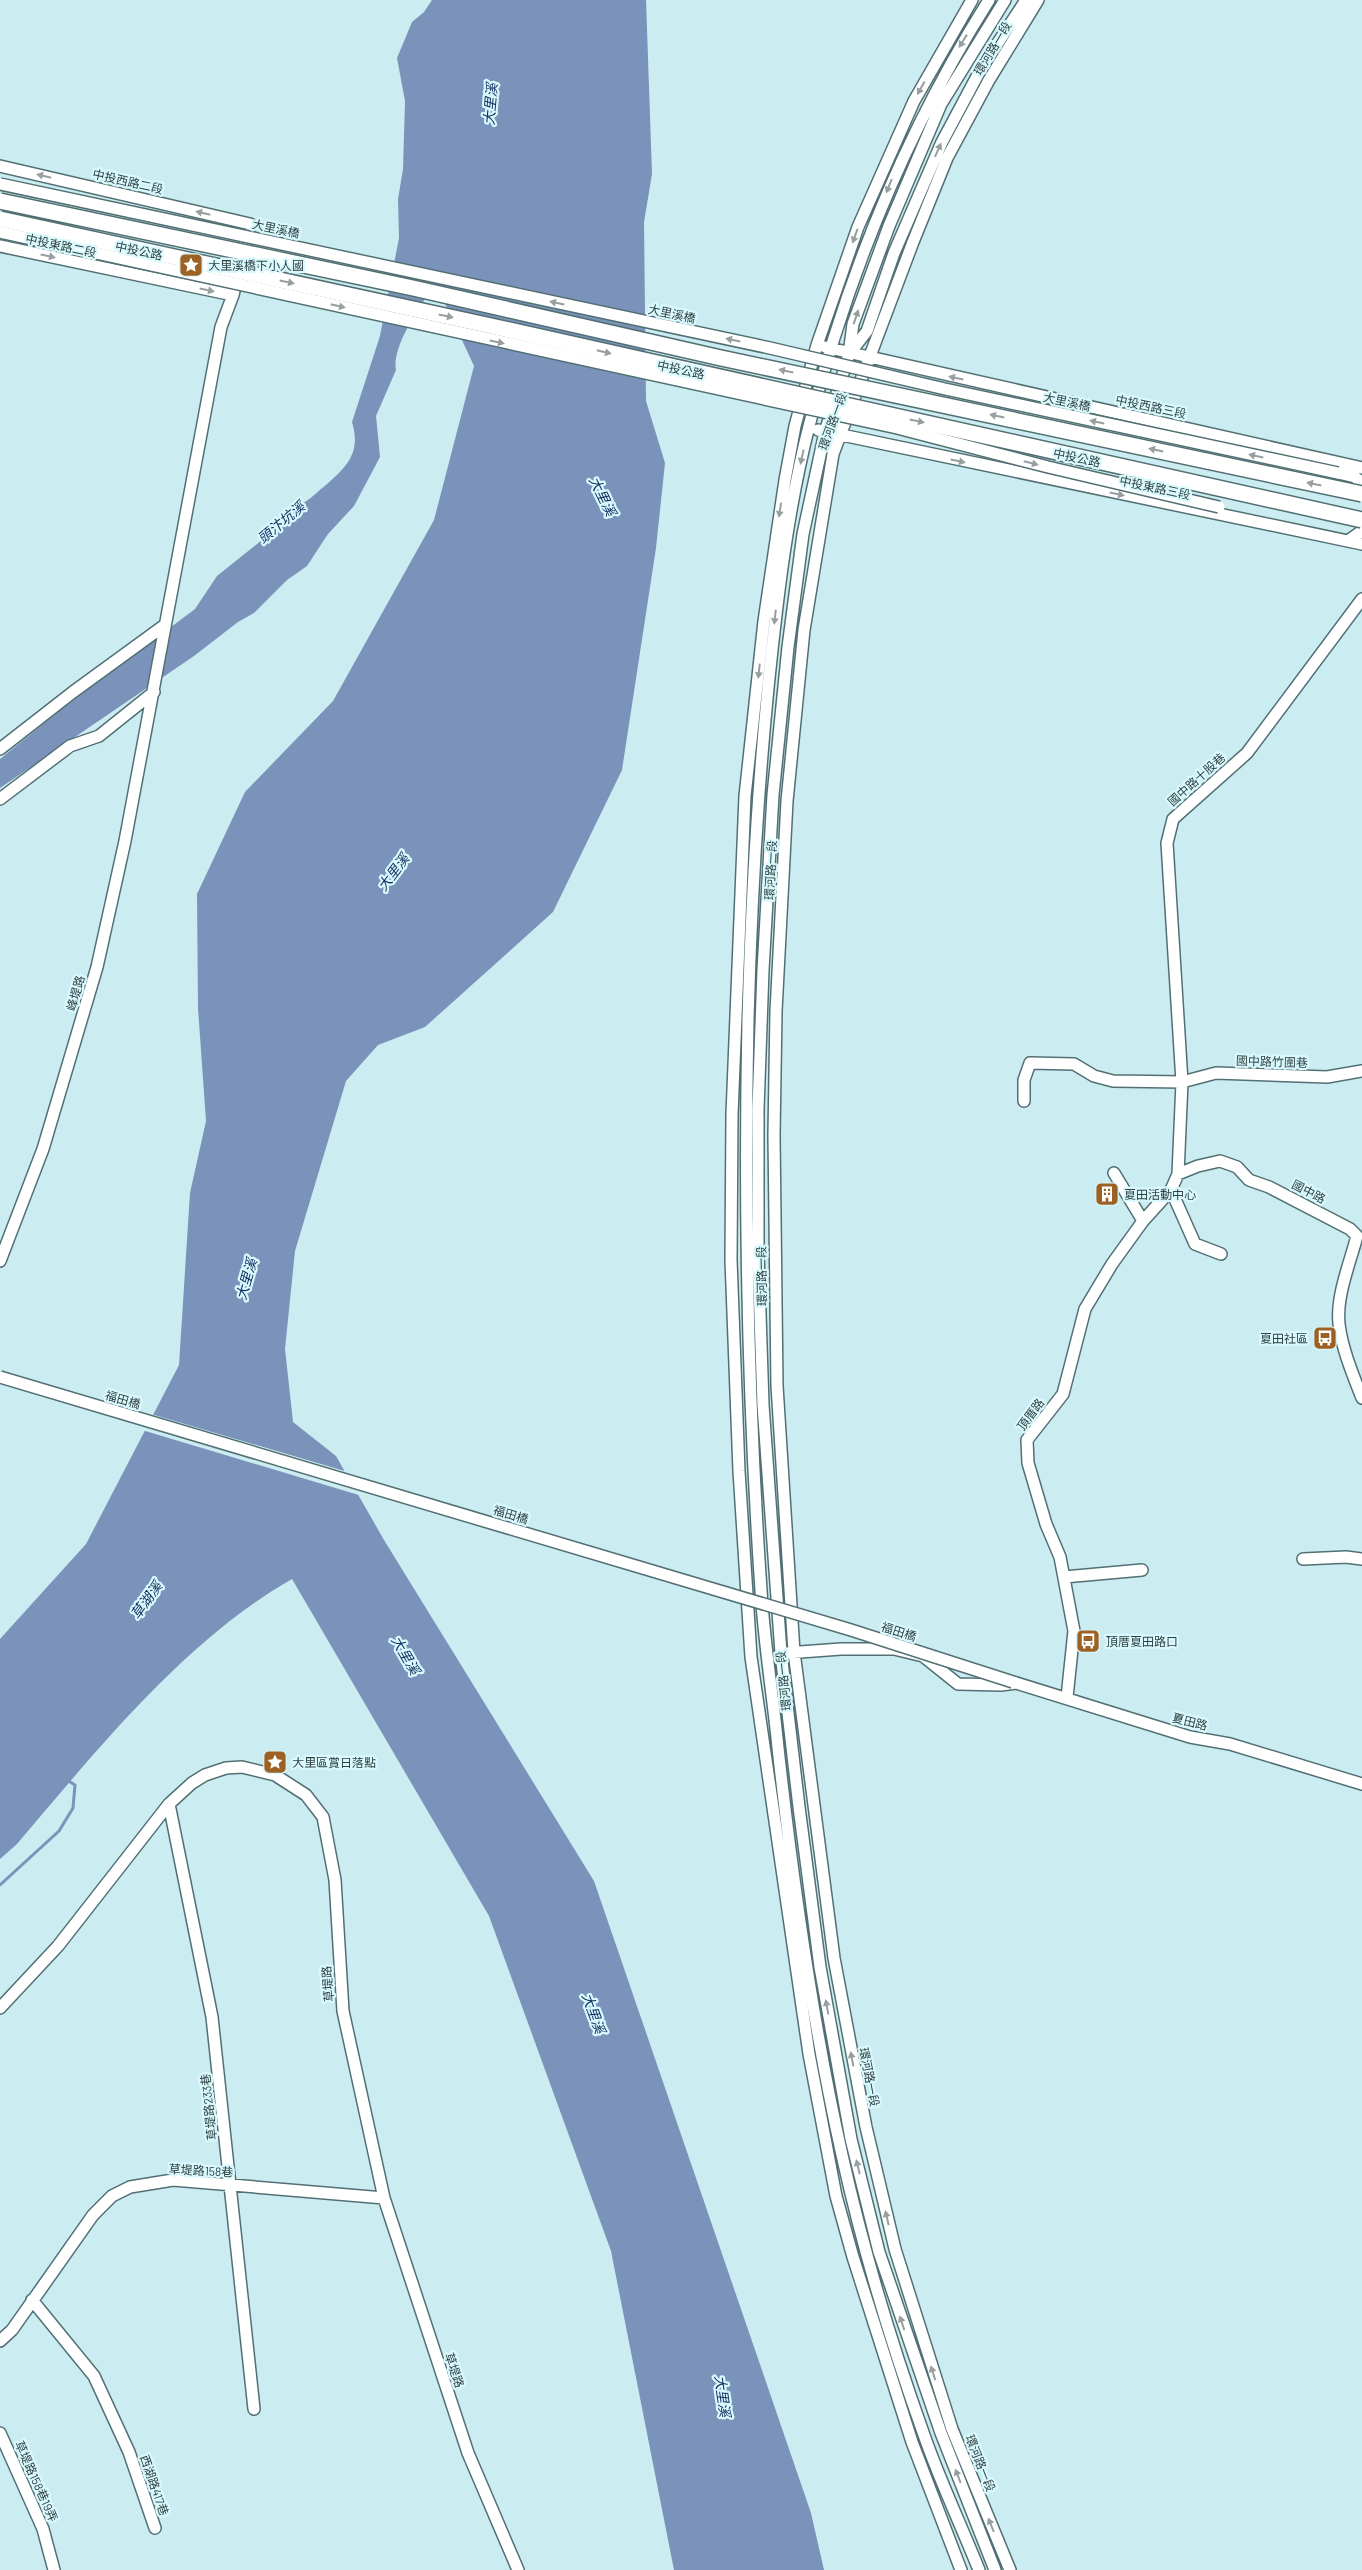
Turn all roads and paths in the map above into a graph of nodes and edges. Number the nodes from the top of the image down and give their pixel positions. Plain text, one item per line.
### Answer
1 (972, 0) edge
2 (989, 0) edge
3 (1005, 0) edge
4 (1026, 0) edge
5 (1038, 0) edge
6 (0, 166) edge
7 (0, 184) edge
8 (0, 201) edge
9 (0, 220) edge
10 (0, 232) edge
11 (0, 246) edge
12 (233, 295) junction
13 (817, 345) junction
14 (831, 349) junction
15 (849, 354) junction
16 (869, 359) junction
17 (796, 426) junction
18 (809, 428) junction
19 (825, 432) junction
20 (841, 435) junction
21 (1362, 468) edge
22 (1338, 473) junction
23 (1362, 474) edge
24 (1362, 483) edge
25 (1362, 494) edge
26 (1362, 520) edge
27 (1274, 526) junction
28 (1362, 531) edge
29 (1348, 541) junction
30 (1362, 544) edge
31 (1362, 599) edge
32 (165, 624) junction
33 (154, 692) junction
34 (0, 749) edge
35 (0, 799) edge
36 (1362, 1071) edge
37 (1182, 1082) junction
38 (1024, 1101) dead end
39 (1114, 1173) dead end
40 (1178, 1174) junction
41 (1171, 1190) junction
42 (1143, 1221) junction
43 (1359, 1236) edge
44 (1221, 1254) dead end
45 (0, 1262) edge
46 (0, 1377) edge
47 (1362, 1398) edge
48 (1302, 1559) dead end
49 (1362, 1559) edge
50 (1142, 1570) dead end
51 (1064, 1577) junction
52 (794, 1652) junction
53 (781, 1653) junction
54 (767, 1655) junction
55 (751, 1657) junction
56 (1014, 1682) junction
57 (1067, 1698) junction
58 (1362, 1784) edge
59 (169, 1804) junction
60 (0, 2008) edge
61 (231, 2185) junction
62 (384, 2198) junction
63 (32, 2300) junction
64 (0, 2341) edge
65 (254, 2409) dead end
66 (0, 2433) edge
67 (156, 2528) dead end
68 (54, 2570) edge
69 (518, 2570) edge
70 (961, 2570) edge
71 (979, 2570) edge
72 (995, 2570) edge
73 (1010, 2570) edge

1 -> 13 street
2 -> 14 street, 環河路一段
15 -> 3 street, 環河路一段
15 -> 4 street, 環河路一段
5 - 16 street, 環河路一段
12 -> 6 street, 中投西路二段
22 -> 7 street, 大里溪橋, bridge
25 -> 8 main road, 中投公路, bridge
9 -> 26 main road, 中投公路, bridge
10 -> 27 street, bridge
11 -> 12 street, 中投東路二段
12 - 32 street
13 - 14 street, 中投西路三段
13 - 17 street
14 - 15 street, 中投西路三段
14 - 18 street, 環河路一段
15 - 16 street, 中投西路三段
15 - 19 street, 環河路一段
16 - 20 street, 環河路一段
21 -> 16 street, 中投西路三段
17 - 18 street, 中投東路三段
17 -> 55 street
18 - 19 street, 中投東路三段
18 -> 54 street, 環河路一段
19 - 20 street, 中投東路三段
19 - 53 street, 環河路一段
20 -> 27 street, 中投東路三段
20 - 52 street, 環河路一段
22 - 23 street
22 - 24 street
27 - 29 street, 中投東路三段
28 - 29 street
29 - 30 street, 中投東路三段
31 - 37 street, 國中路十股巷
32 - 33 street
32 - 34 street
33 - 35 street
33 - 45 street, 峰堤路
36 - 37 street, 國中路竹圍巷
37 - 38 street, 國中路竹圍巷
37 - 40 street
39 - 42 street
40 - 41 street, 頂厝路
40 - 43 street, 國中路
41 - 42 street, 頂厝路
41 - 44 street
42 - 51 street, 頂厝路
43 - 47 street, 國中路
46 - 56 street, 福田橋, bridge
48 - 49 street
50 - 51 street
51 - 57 street, 頂厝路
52 - 53 street
52 - 56 street
73 -> 52 street, 環河路一段
53 - 54 street
72 -> 53 street, 環河路一段
54 - 55 street
54 - 71 street, 環河路一段
55 - 70 street
56 - 57 street, 夏田路
57 - 58 street, 夏田路
59 - 60 street, 草堤路
59 - 61 street, 草堤路233巷
59 - 62 street, 草堤路
61 - 62 street, 草堤路158巷
61 - 63 street, 草堤路158巷
61 - 65 street, 草堤路233巷
62 - 69 street, 草堤路
63 - 64 street, 草堤路158巷
63 - 67 street, 西湖路417巷
66 - 68 street, 草堤路158巷19弄

